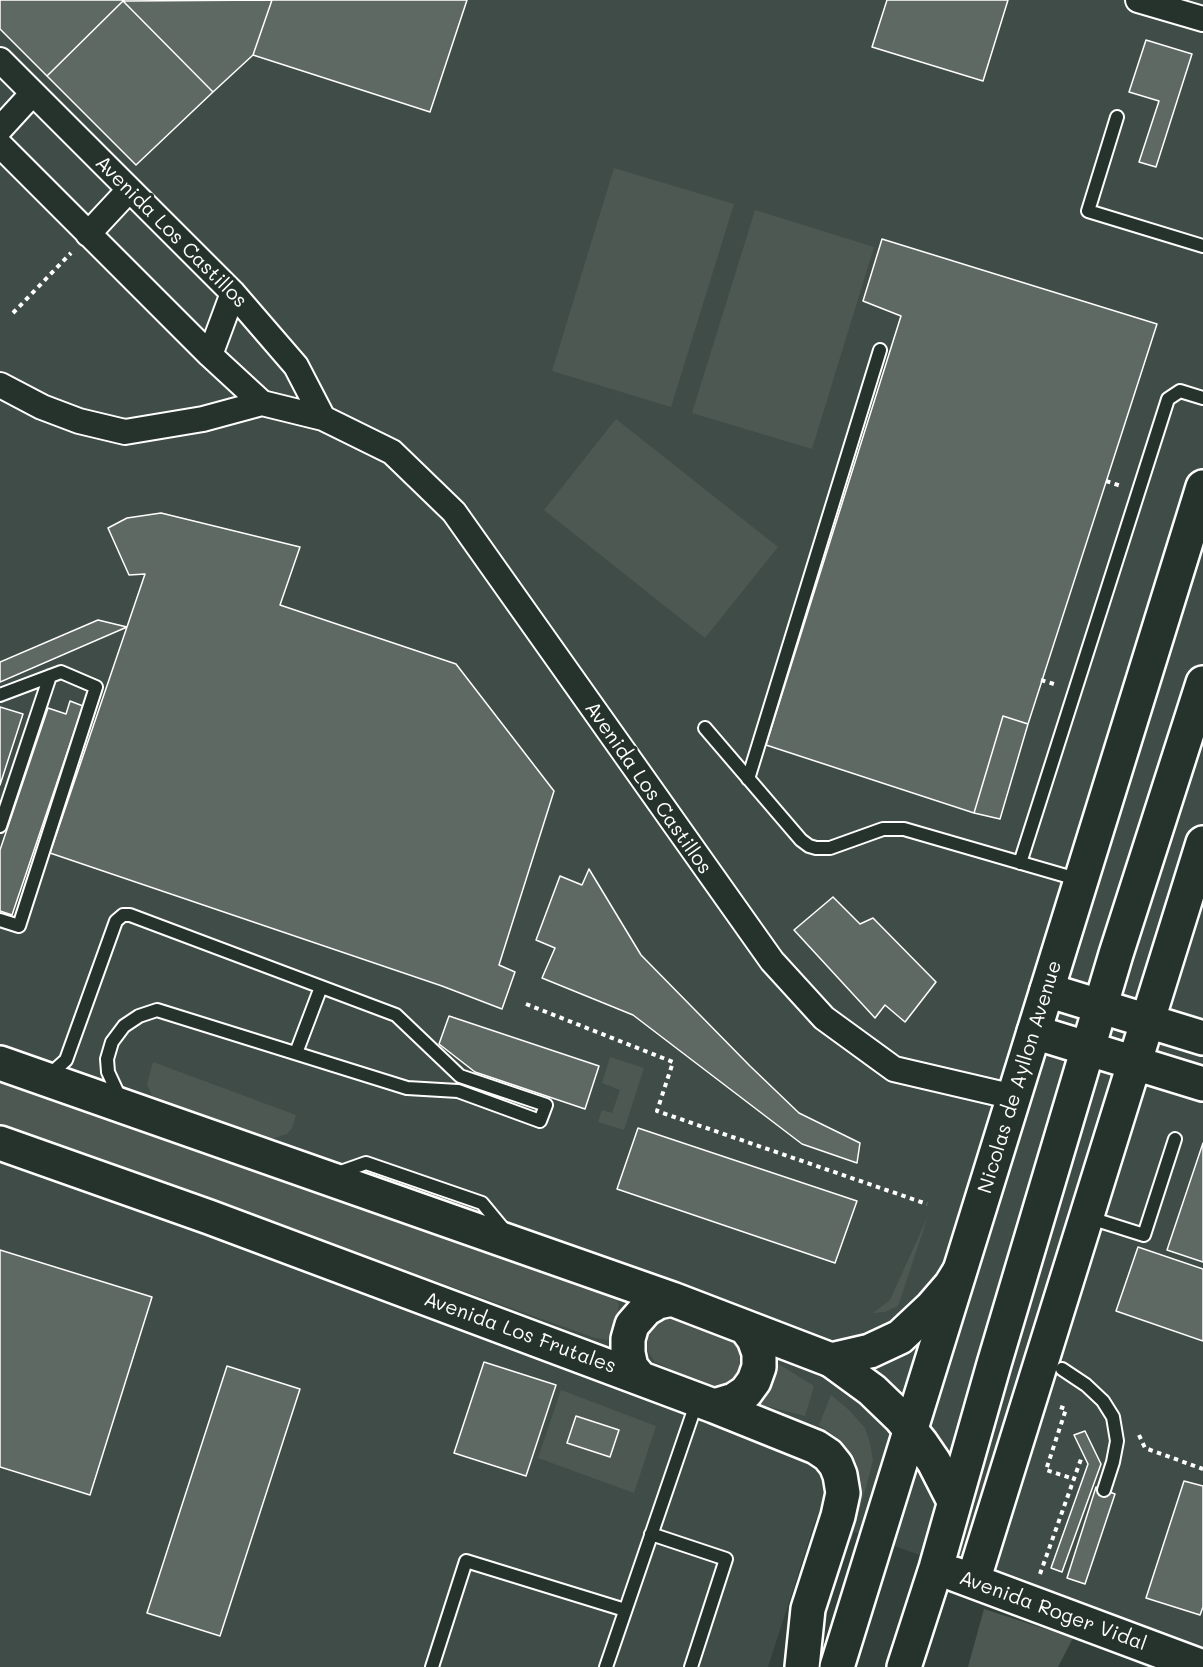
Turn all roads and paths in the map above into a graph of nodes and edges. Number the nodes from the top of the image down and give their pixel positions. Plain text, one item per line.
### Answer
1 (1137, 0) edge
2 (1171, 4) edge
3 (1203, 19) edge
4 (0, 60) edge
5 (33, 93) junction
6 (1117, 117) dead end
7 (0, 129) edge
8 (0, 146) edge
9 (129, 190) junction
10 (88, 234) junction
11 (1203, 246) edge
12 (233, 293) junction
13 (14, 313) dead end
14 (880, 350) dead end
15 (210, 356) junction
16 (0, 385) edge
17 (1203, 398) edge
18 (262, 403) junction
19 (323, 418) junction
20 (1203, 487) edge
21 (50, 676) junction
22 (1203, 683) edge
23 (0, 695) edge
24 (705, 728) dead end
25 (748, 779) junction
26 (0, 826) edge
27 (1203, 843) edge
28 (1020, 863) junction
29 (1081, 881) junction
30 (1196, 890) edge
31 (0, 920) edge
32 (321, 987) junction
33 (1047, 990) junction
34 (526, 1004) dead end
35 (1101, 1007) junction
36 (1148, 1021) junction
37 (1034, 1032) junction
38 (1203, 1038) edge
39 (1088, 1048) junction
40 (297, 1053) junction
41 (1135, 1062) junction
42 (0, 1063) edge
43 (45, 1078) junction
44 (1203, 1084) edge
45 (1014, 1097) junction
46 (123, 1106) junction
47 (1175, 1139) dead end
48 (0, 1143) edge
49 (927, 1204) dead end
50 (1086, 1216) junction
51 (960, 1270) junction
52 (672, 1299) junction
53 (746, 1328) junction
54 (831, 1360) junction
55 (1062, 1369) dead end
56 (640, 1378) junction
57 (706, 1403) junction
58 (1051, 1404) dead end
59 (911, 1430) junction
60 (1081, 1459) dead end
61 (1074, 1479) junction
62 (1104, 1490) dead end
63 (954, 1501) junction
64 (651, 1534) junction
65 (936, 1568) junction
66 (1051, 1578) dead end
67 (974, 1581) junction
68 (808, 1609) junction
69 (625, 1610) junction
70 (432, 1667) edge
71 (606, 1667) edge
72 (691, 1667) edge
73 (789, 1667) edge
74 (802, 1667) edge
75 (837, 1667) edge
76 (904, 1667) edge
77 (1203, 1667) edge

1 - 2 street
2 - 3 street
4 - 5 street, Avenida Los Castillos
5 - 7 street
5 - 9 street, Avenida Los Castillos
6 - 11 lane
8 - 10 street, Avenida Los Castillos
9 - 10 street
9 - 12 street, Avenida Los Castillos
10 - 13 path
10 - 15 street, Avenida Los Castillos
12 - 15 street
12 - 19 street, Avenida Los Castillos
14 - 25 lane
15 - 18 street, Avenida Los Castillos
16 - 18 street
17 - 28 lane
18 - 19 street, Avenida Los Castillos
19 - 45 street, Avenida Los Castillos
20 - 29 main road, Nicolas de Ayllon Avenue
21 - 23 lane
21 - 26 lane
21 - 31 lane
22 - 35 main road
24 - 25 lane
25 - 28 lane
27 - 30 main road
28 - 29 lane
29 - 33 main road, Nicolas de Ayllon Avenue
30 - 36 main road
32 - 40 lane
32 - 40 lane
32 - 43 lane
33 - 35 main road
33 - 37 main road, Nicolas de Ayllon Avenue
34 - 49 path
35 - 36 main road
35 - 39 main road
36 - 38 main road
36 - 41 main road
37 - 39 main road
37 - 45 main road, Nicolas de Ayllon Avenue
39 - 41 main road
39 - 63 main road
40 - 46 lane
41 - 44 main road
41 - 50 main road
42 - 43 main road
43 - 46 main road
45 - 51 main road, Nicolas de Ayllon Avenue
46 - 52 main road
47 - 50 lane
48 - 56 main road, Avenida Los Frutales
50 - 67 main road
51 - 54 main road
51 - 59 main road, Nicolas de Ayllon Avenue
52 - 53 main road
52 - 56 main road
53 - 54 main road
53 - 57 main road
54 - 59 main road
55 - 62 lane
56 - 57 main road, Avenida Los Frutales
57 - 64 lane
57 - 68 main road, Avenida Los Frutales
58 - 61 path
59 - 63 main road
59 - 75 main road, Nicolas de Ayllon Avenue
60 - 61 path
61 - 66 path
63 - 65 main road
64 - 69 lane
64 - 72 lane
65 - 67 main road, Avenida Roger Vidal
65 - 76 main road
67 - 77 main road, Avenida Roger Vidal
68 - 73 street
68 - 74 main road, Avenida Los Frutales
69 - 70 lane
69 - 71 lane

